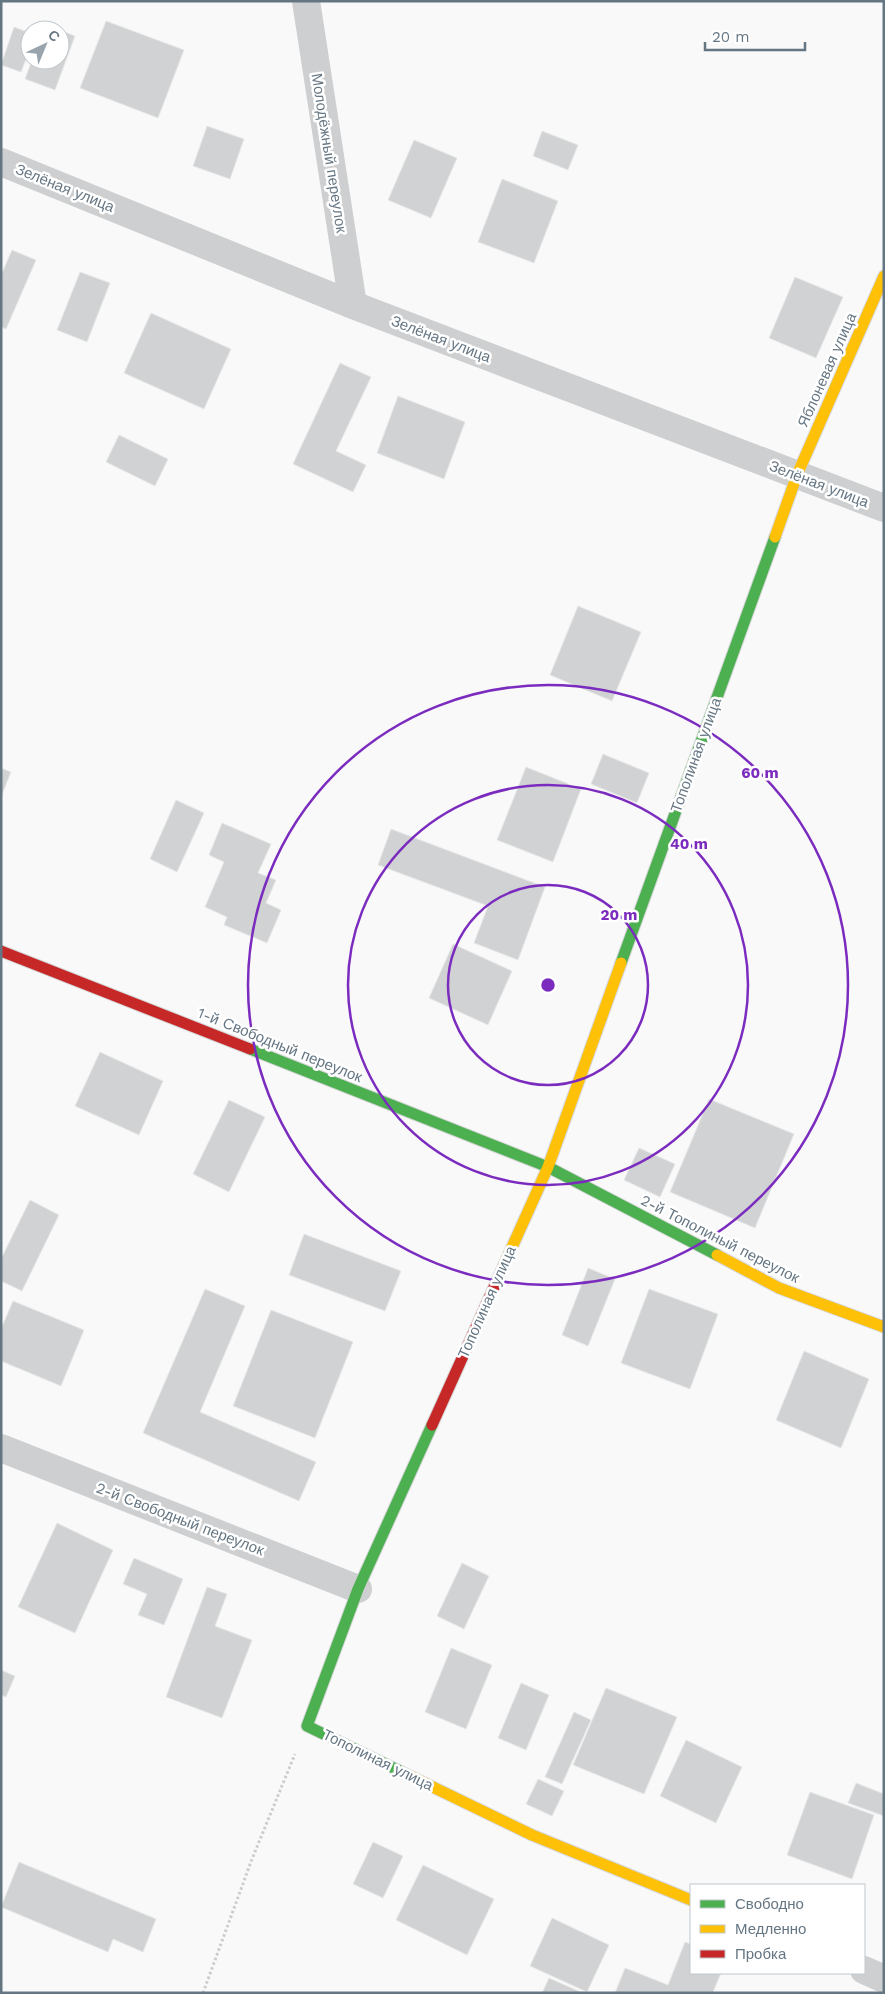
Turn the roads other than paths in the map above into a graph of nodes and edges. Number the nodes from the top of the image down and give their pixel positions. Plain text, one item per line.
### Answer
1 (306, 1) edge
2 (1, 162) edge
3 (884, 276) edge
4 (353, 306) junction
5 (797, 475) junction
6 (884, 508) edge
7 (1, 951) edge
8 (548, 1167) junction
9 (884, 1327) edge
10 (1, 1448) edge
11 (358, 1589) junction
12 (690, 1900) edge
13 (865, 1970) edge
14 (884, 1979) edge

1 - 4 street, Молодёжный переулок
2 - 4 street, Зелёная улица
3 - 5 street, Яблоневая улица
4 - 5 street, Зелёная улица
5 - 6 street, Зелёная улица
5 - 8 street, Тополиная улица
7 - 8 street, 1-й Свободный переулок
8 - 9 street, 2-й Тополиный переулок
8 - 11 street, Тополиная улица
10 - 11 street, 2-й Свободный переулок
11 - 12 street, Тополиная улица
13 - 14 street

